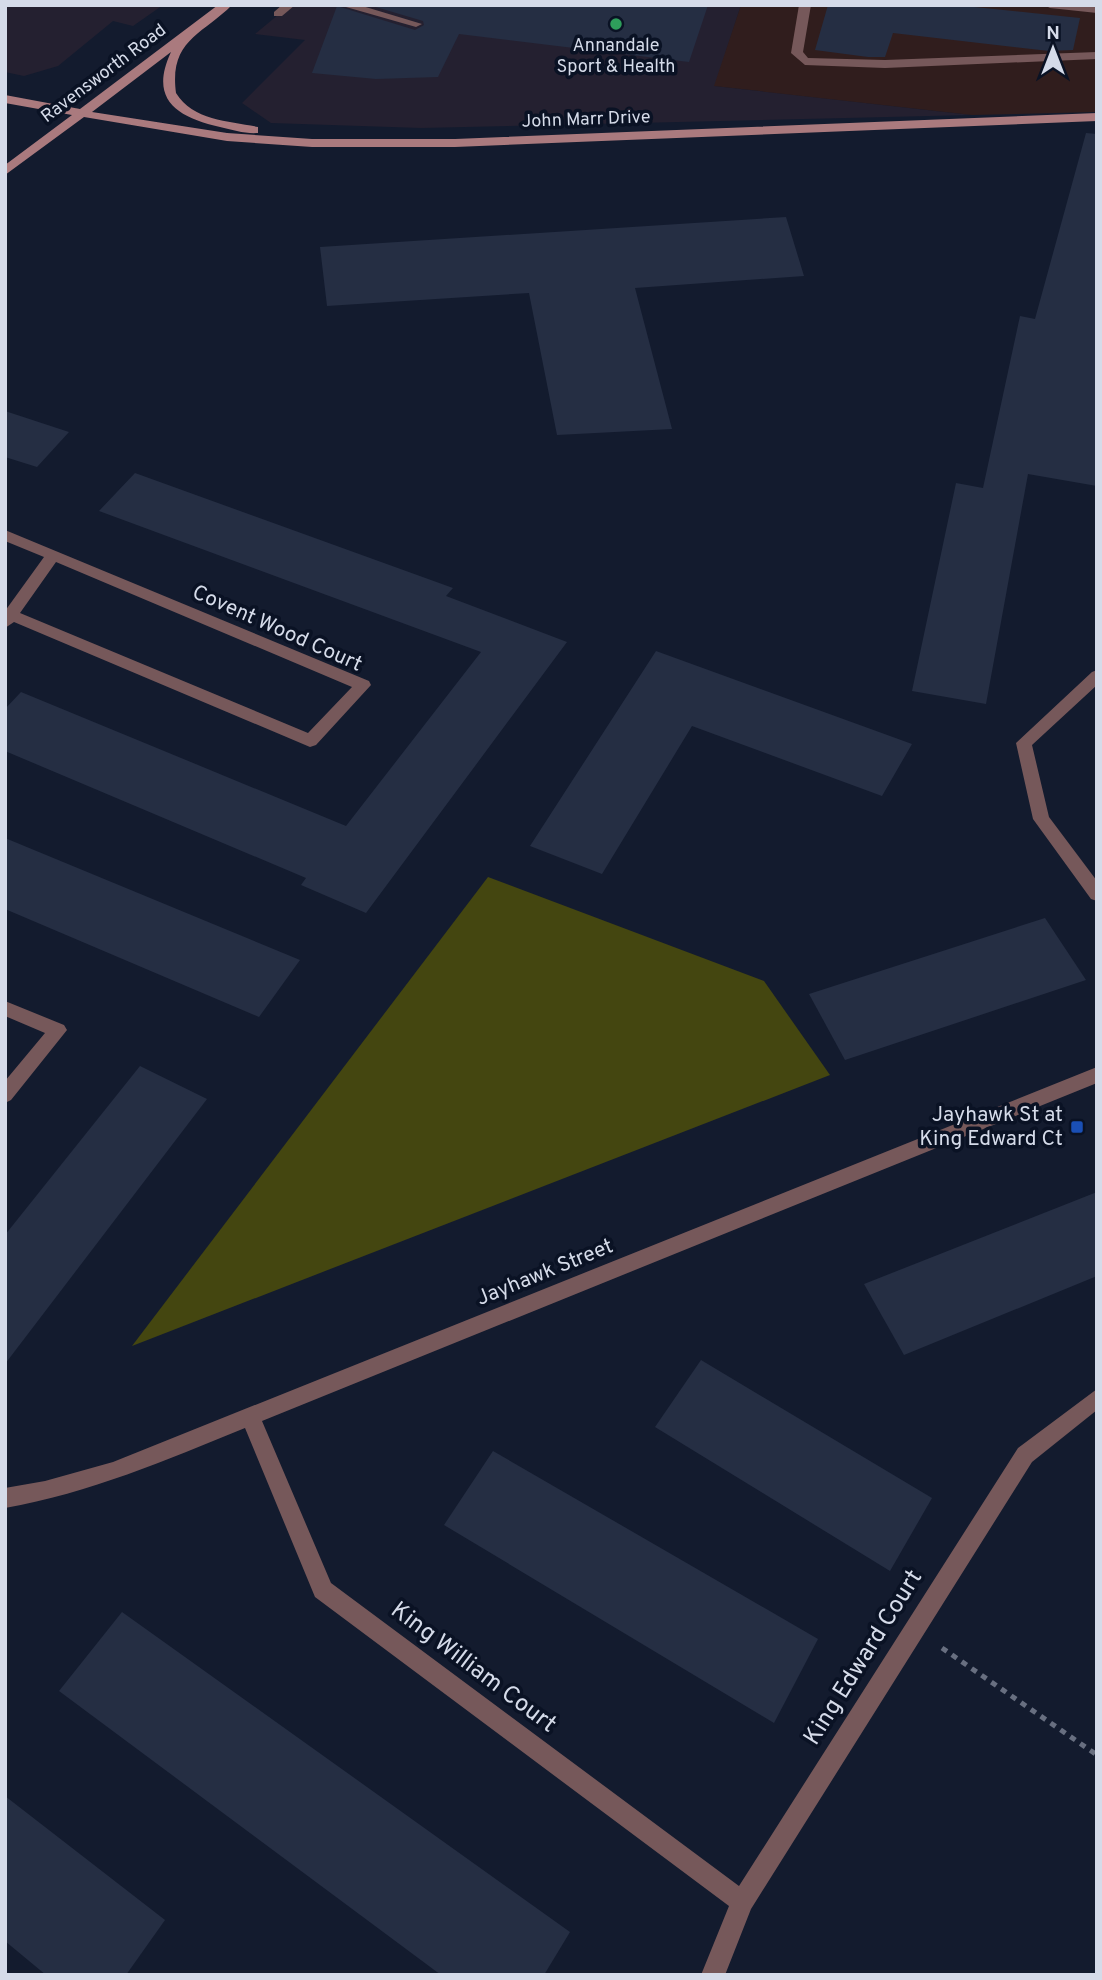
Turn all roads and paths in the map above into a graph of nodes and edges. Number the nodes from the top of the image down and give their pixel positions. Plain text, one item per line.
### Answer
1 (226, 5) edge
2 (289, 5) edge
3 (345, 5) edge
4 (805, 5) edge
5 (1050, 5) edge
6 (1097, 10) edge
7 (278, 14) dead end
8 (416, 24) dead end
9 (186, 34) junction
10 (1097, 55) edge
11 (5, 99) edge
12 (79, 114) junction
13 (1097, 117) edge
14 (312, 143) junction
15 (5, 171) edge
16 (5, 536) edge
17 (52, 556) junction
18 (8, 619) edge
19 (1097, 676) edge
20 (1097, 894) edge
21 (5, 1008) edge
22 (1094, 1083) edge
23 (5, 1095) edge
24 (1097, 1398) edge
25 (250, 1416) junction
26 (5, 1498) edge
27 (914, 1628) junction
28 (1097, 1755) edge
29 (742, 1902) junction
30 (713, 1975) edge

1 - 9 street, Ravensworth Road
2 - 7 street
3 - 8 street
4 - 10 street
5 - 6 street
9 - 12 street, Ravensworth Road
9 - 14 street
11 - 12 street, John Marr Drive
12 - 14 street, John Marr Drive
12 - 15 street, Ravensworth Road
13 - 14 street, John Marr Drive
16 - 17 street, Covent Wood Court
17 - 18 street
17 - 18 street, Covent Wood Court
19 - 20 street
21 - 23 street
22 - 25 street, Jayhawk Street
24 - 27 street, King Edward Court
25 - 26 street, Jayhawk Street
25 - 29 street, King William Court
27 - 28 path
27 - 29 street, King Edward Court
29 - 30 street, King Edward Court

